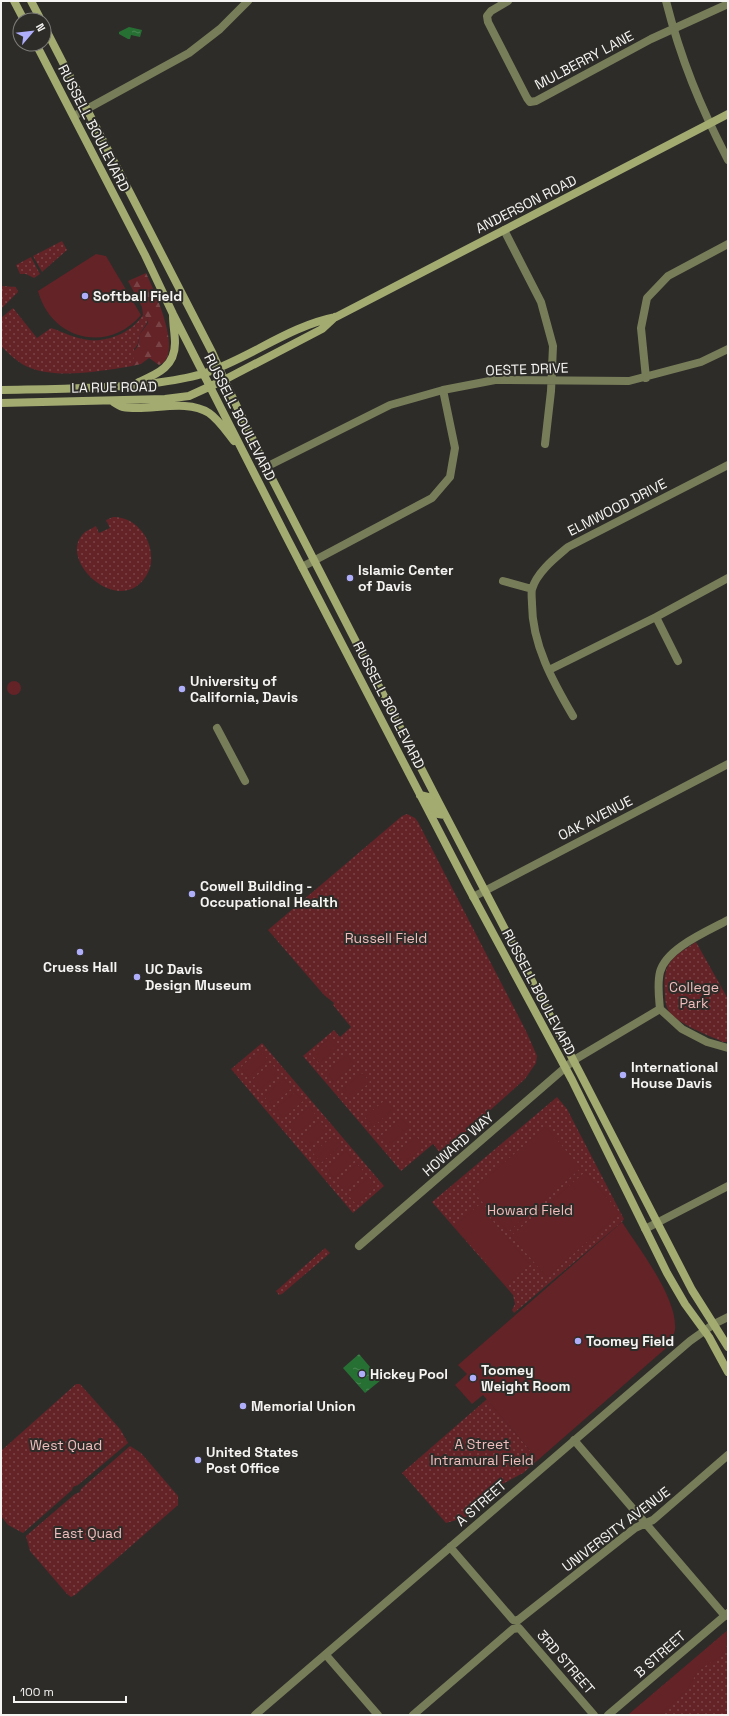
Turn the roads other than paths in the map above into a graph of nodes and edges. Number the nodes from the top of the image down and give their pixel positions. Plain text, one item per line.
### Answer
1 (14, 1) edge
2 (31, 1) edge
3 (248, 1) edge
4 (508, 1) edge
5 (666, 1) edge
6 (728, 4) edge
7 (20, 12) edge
8 (37, 12) edge
9 (673, 29) junction
10 (52, 42) edge
11 (40, 52) edge
12 (86, 109) junction
13 (728, 114) edge
14 (74, 116) junction
15 (709, 124) junction
16 (728, 160) edge
17 (504, 230) junction
18 (728, 244) edge
19 (173, 314) junction
20 (336, 316) junction
21 (326, 318) junction
22 (296, 343) junction
23 (728, 349) edge
24 (219, 368) junction
25 (204, 374) junction
26 (646, 378) junction
27 (224, 380) junction
28 (552, 381) junction
29 (128, 386) junction
30 (210, 386) junction
31 (1, 390) edge
32 (443, 390) junction
33 (112, 401) junction
34 (1, 403) edge
35 (544, 444) dead end
36 (243, 452) junction
37 (728, 465) edge
38 (266, 467) junction
39 (314, 561) junction
40 (302, 567) junction
41 (728, 578) edge
42 (503, 581) dead end
43 (532, 589) junction
44 (656, 617) junction
45 (678, 661) dead end
46 (549, 670) junction
47 (573, 716) dead end
48 (217, 728) dead end
49 (728, 764) edge
50 (245, 781) dead end
51 (420, 795) junction
52 (445, 814) junction
53 (485, 891) junction
54 (474, 897) junction
55 (728, 920) edge
56 (660, 1010) junction
57 (728, 1048) edge
58 (574, 1060) junction
59 (565, 1068) junction
60 (728, 1186) edge
61 (657, 1223) junction
62 (646, 1229) junction
63 (359, 1246) dead end
64 (728, 1317) edge
65 (714, 1324) junction
66 (704, 1330) junction
67 (728, 1347) edge
68 (728, 1372) edge
69 (574, 1440) junction
70 (728, 1455) edge
71 (646, 1524) junction
72 (450, 1547) junction
73 (726, 1614) edge
74 (517, 1625) junction
75 (326, 1655) junction
76 (263, 1708) junction
77 (255, 1715) edge
78 (269, 1715) edge
79 (378, 1715) edge
80 (413, 1715) edge
81 (594, 1715) edge
82 (608, 1715) edge

1 - 7 main road
2 - 8 main road
3 - 12 street
4 - 9 street, MULBERRY LANE
5 - 9 street
6 - 9 street
9 - 15 street
10 - 12 main road, RUSSELL BOULEVARD
11 - 14 main road, RUSSELL BOULEVARD
12 - 14 street
12 - 24 main road, RUSSELL BOULEVARD
13 - 15 main road, ANDERSON ROAD
14 - 19 main road, RUSSELL BOULEVARD
15 - 16 street
15 - 17 main road, ANDERSON ROAD
17 - 20 main road, ANDERSON ROAD
17 - 28 street
18 - 26 street
19 - 25 main road, RUSSELL BOULEVARD
19 - 29 main road
20 - 21 main road, ANDERSON ROAD
20 - 22 main road, ANDERSON ROAD
21 - 22 main road
21 - 24 main road, ANDERSON ROAD
22 - 27 main road, ANDERSON ROAD
23 - 26 street, OESTE DRIVE
24 - 25 main road, LA RUE ROAD
24 - 27 main road, RUSSELL BOULEVARD
25 - 29 main road, LA RUE ROAD
25 - 30 main road, RUSSELL BOULEVARD
26 - 28 street, OESTE DRIVE
27 - 30 main road, LA RUE ROAD
27 - 38 main road, RUSSELL BOULEVARD
28 - 32 street, OESTE DRIVE
28 - 35 street
29 - 31 main road, LA RUE ROAD
30 - 33 main road, LA RUE ROAD
30 - 36 main road, RUSSELL BOULEVARD
32 - 38 street, OESTE DRIVE
32 - 39 street
33 - 34 main road, LA RUE ROAD
33 - 36 main road
36 - 40 main road, RUSSELL BOULEVARD
37 - 43 street, ELMWOOD DRIVE
38 - 39 main road, RUSSELL BOULEVARD
39 - 40 street
39 - 52 main road, RUSSELL BOULEVARD
40 - 51 main road, RUSSELL BOULEVARD
41 - 44 street
42 - 43 street
43 - 46 street
44 - 45 street
44 - 46 street
46 - 47 street
48 - 50 street
49 - 53 street, OAK AVENUE
51 - 52 main road
51 - 54 main road, RUSSELL BOULEVARD
52 - 53 main road, RUSSELL BOULEVARD
53 - 54 street, OAK AVENUE
53 - 58 main road, RUSSELL BOULEVARD
54 - 59 main road, RUSSELL BOULEVARD
55 - 56 street
56 - 57 street
56 - 58 street
58 - 59 street, HOWARD WAY
58 - 61 main road, RUSSELL BOULEVARD
59 - 62 main road, RUSSELL BOULEVARD
59 - 63 street, HOWARD WAY
60 - 61 street
61 - 62 street
61 - 65 main road, RUSSELL BOULEVARD
62 - 66 main road, RUSSELL BOULEVARD
64 - 65 street, A STREET
65 - 66 street, A STREET
65 - 67 main road, RUSSELL BOULEVARD
66 - 68 main road, RUSSELL BOULEVARD
66 - 69 street, A STREET
69 - 71 street
69 - 72 street, A STREET
70 - 71 street, UNIVERSITY AVENUE
71 - 73 street
71 - 74 street, UNIVERSITY AVENUE
72 - 74 street, 3RD STREET
72 - 75 street, A STREET
73 - 82 street, B STREET
74 - 80 street, UNIVERSITY AVENUE
74 - 81 street, 3RD STREET
75 - 76 street, A STREET
75 - 79 street
76 - 77 street, A STREET
76 - 78 street

